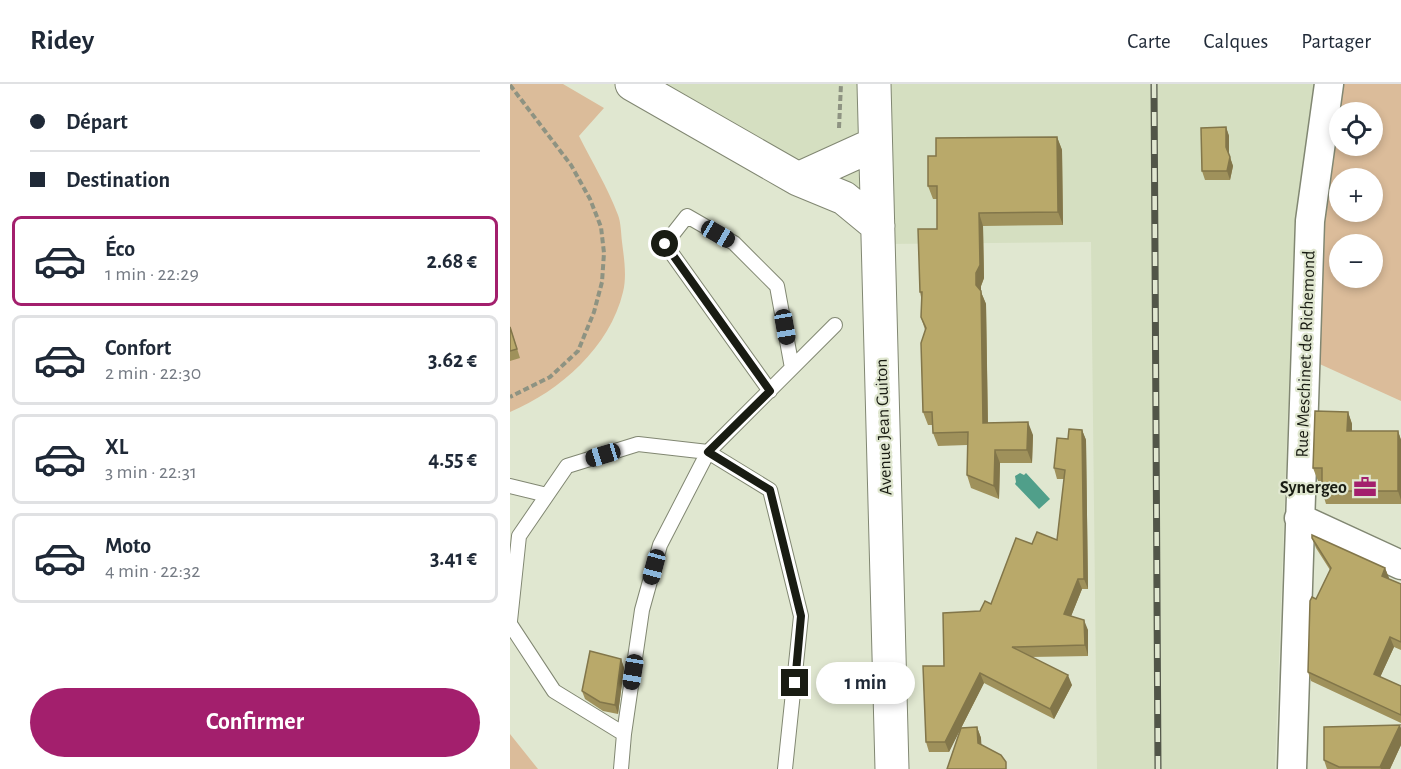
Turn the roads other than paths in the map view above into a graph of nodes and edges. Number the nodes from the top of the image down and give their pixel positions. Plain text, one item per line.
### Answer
1 (632, 84) edge
2 (874, 84) edge
3 (1329, 84) edge
4 (875, 144) junction
5 (798, 179) junction
6 (878, 226) junction
7 (835, 325) dead end
8 (792, 368) junction
9 (770, 391) junction
10 (708, 452) junction
11 (510, 486) edge
12 (547, 495) junction
13 (1299, 518) junction
14 (1401, 565) edge
15 (510, 622) edge
16 (624, 734) junction
17 (621, 769) edge
18 (785, 769) edge
19 (892, 769) edge
20 (1292, 769) edge

1 - 5 main road
2 - 4 main road, Avenue Jean Guiton
3 - 13 street, Rue Meschinet de Richemond
4 - 5 main road
4 - 6 main road, Avenue Jean Guiton
5 - 6 main road
6 - 19 main road, Avenue Jean Guiton
7 - 8 lane
8 - 9 lane
8 - 9 lane
9 - 10 lane
10 - 12 lane
10 - 16 lane
10 - 18 lane
11 - 12 lane
12 - 15 lane
13 - 14 street
13 - 20 street, Rue Meschinet de Richemond
15 - 16 lane
16 - 17 lane

